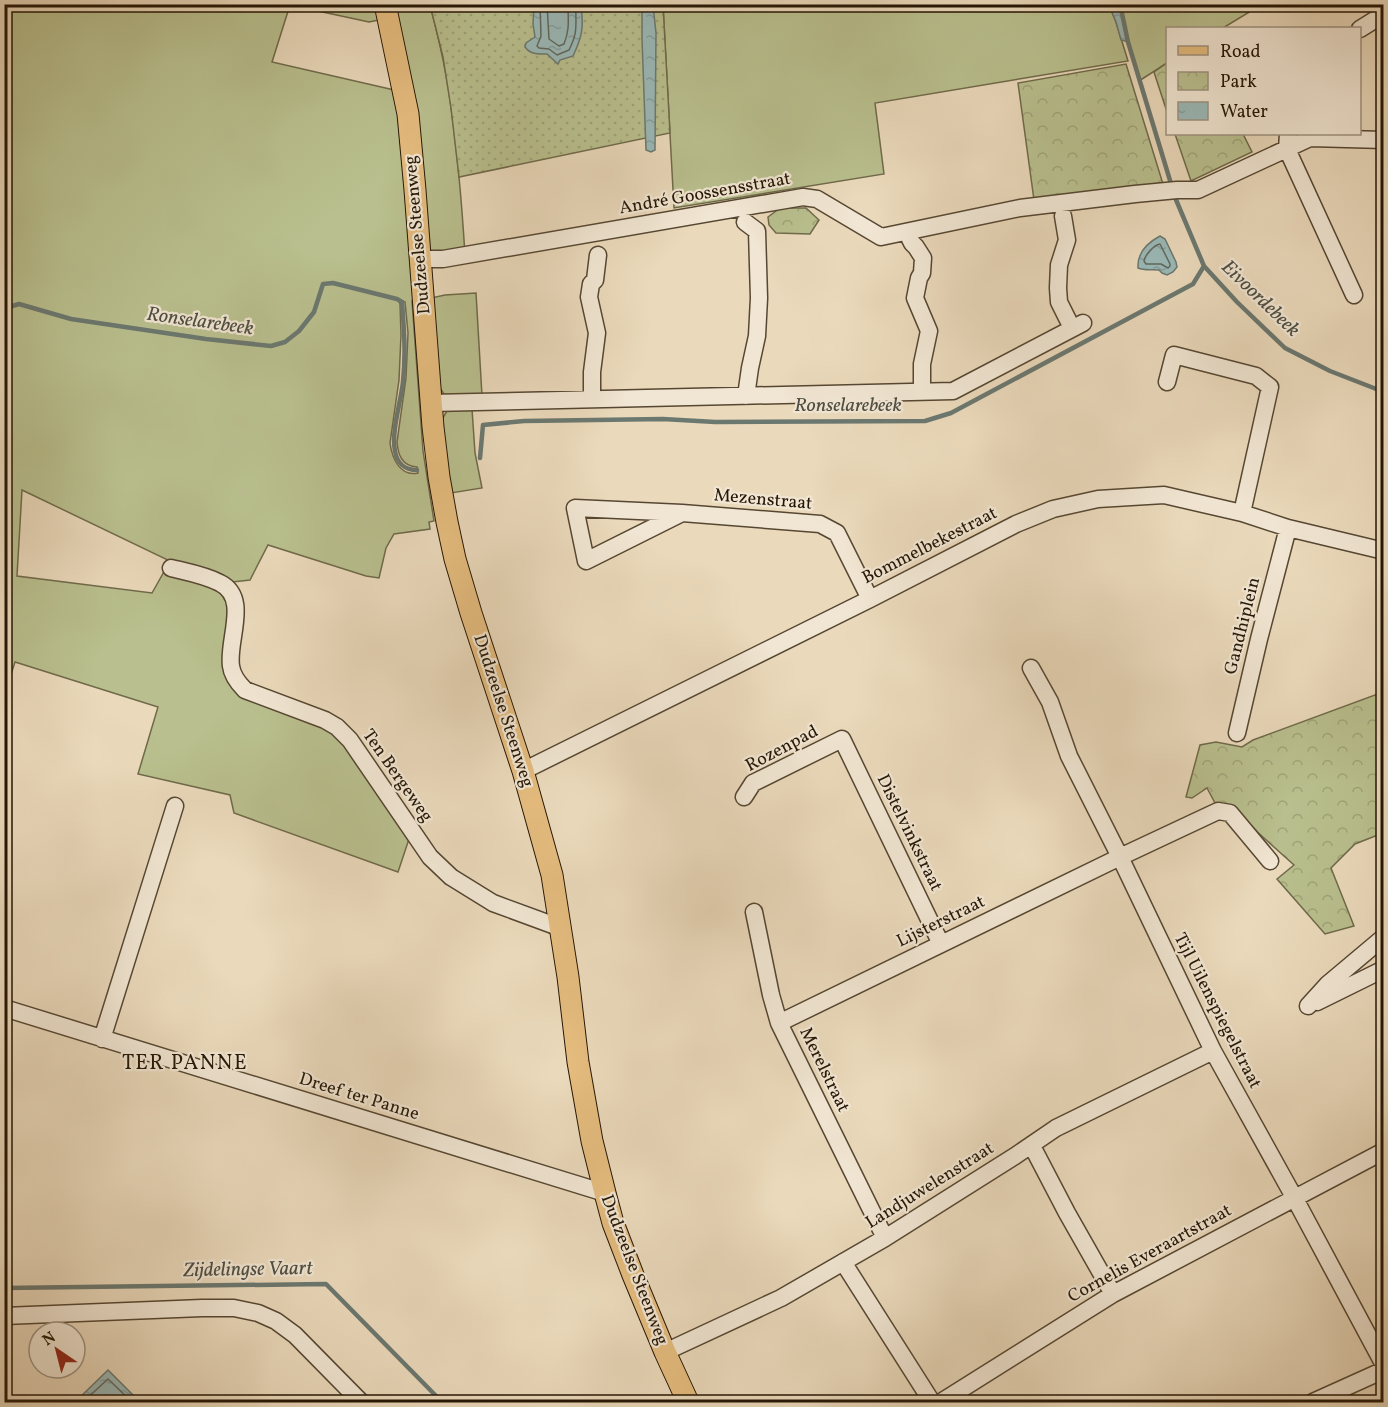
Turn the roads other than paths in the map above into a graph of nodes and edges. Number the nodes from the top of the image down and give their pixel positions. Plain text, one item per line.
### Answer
1 (385, 4) edge
2 (1383, 14) edge
3 (1361, 28) edge
4 (1383, 140) edge
5 (1287, 141) edge
6 (1063, 216) dead end
7 (745, 222) dead end
8 (910, 239) dead end
9 (598, 255) dead end
10 (420, 259) junction
11 (1354, 295) dead end
12 (1167, 382) dead end
13 (922, 392) junction
14 (746, 396) junction
15 (591, 399) junction
16 (431, 402) junction
17 (682, 513) junction
18 (1242, 513) junction
19 (1288, 528) junction
20 (1383, 551) edge
21 (171, 568) dead end
22 (870, 599) junction
23 (1031, 668) dead end
24 (1237, 733) dead end
25 (842, 739) joint
26 (523, 771) junction
27 (744, 797) dead end
28 (175, 806) dead end
29 (1119, 857) junction
30 (1270, 861) dead end
31 (754, 912) dead end
32 (561, 928) junction
33 (1383, 938) edge
34 (941, 944) junction
35 (1383, 969) edge
36 (4, 1008) edge
37 (779, 1023) junction
38 (102, 1039) junction
39 (1213, 1051) junction
40 (1032, 1146) junction
41 (1383, 1151) edge
42 (605, 1193) junction
43 (1294, 1197) junction
44 (885, 1238) junction
45 (843, 1262) junction
46 (1113, 1294) junction
47 (4, 1316) edge
48 (665, 1352) junction
49 (1383, 1367) edge
50 (361, 1402) edge
51 (688, 1402) edge
52 (932, 1402) edge
53 (941, 1402) edge
54 (1313, 1402) edge

1 - 10 main road, Dudzeelse Steenweg
2 - 3 street
4 - 5 street, André Goossensstraat
5 - 10 street, André Goossensstraat
5 - 11 street
6 - 13 street
7 - 14 street, André Goossensstraat
8 - 13 street
9 - 15 street
10 - 16 main road, Dudzeelse Steenweg
12 - 18 street
13 - 14 street
14 - 15 street
15 - 16 street
16 - 26 main road, Dudzeelse Steenweg
17 - 17 street, Mezenstraat
17 - 22 street, Mezenstraat
18 - 19 street, Bommelbekestraat
18 - 22 street, Bommelbekestraat
19 - 20 street, Bommelbekestraat
19 - 24 street, Gandhiplein
21 - 32 street, Ten Bergeweg
22 - 26 street, Bommelbekestraat
23 - 29 street, Tijl Uilenspiegelstraat
25 - 27 street, Rozenpad
25 - 34 street, Distelvinkstraat
26 - 32 main road, Dudzeelse Steenweg
28 - 38 street
29 - 30 street
29 - 34 street, Lijsterstraat
29 - 39 street, Tijl Uilenspiegelstraat
31 - 37 street, Merelstraat
32 - 42 main road, Dudzeelse Steenweg
33 - 35 street
34 - 37 street, Lijsterstraat
36 - 38 street, Dreef ter Panne
37 - 44 street, Merelstraat
38 - 42 street, Dreef ter Panne
39 - 40 street, Landjuwelenstraat
39 - 43 street, Tijl Uilenspiegelstraat
40 - 44 street, Landjuwelenstraat
40 - 46 street
41 - 43 street, Cornelis Everaartstraat
42 - 48 main road, Dudzeelse Steenweg
43 - 46 street, Cornelis Everaartstraat
43 - 49 street, Tijl Uilenspiegelstraat
44 - 45 street, Landjuwelenstraat
45 - 48 street, Landjuwelenstraat
45 - 52 street
46 - 53 street, Cornelis Everaartstraat
47 - 50 street
48 - 51 main road, Dudzeelse Steenweg
49 - 54 street

